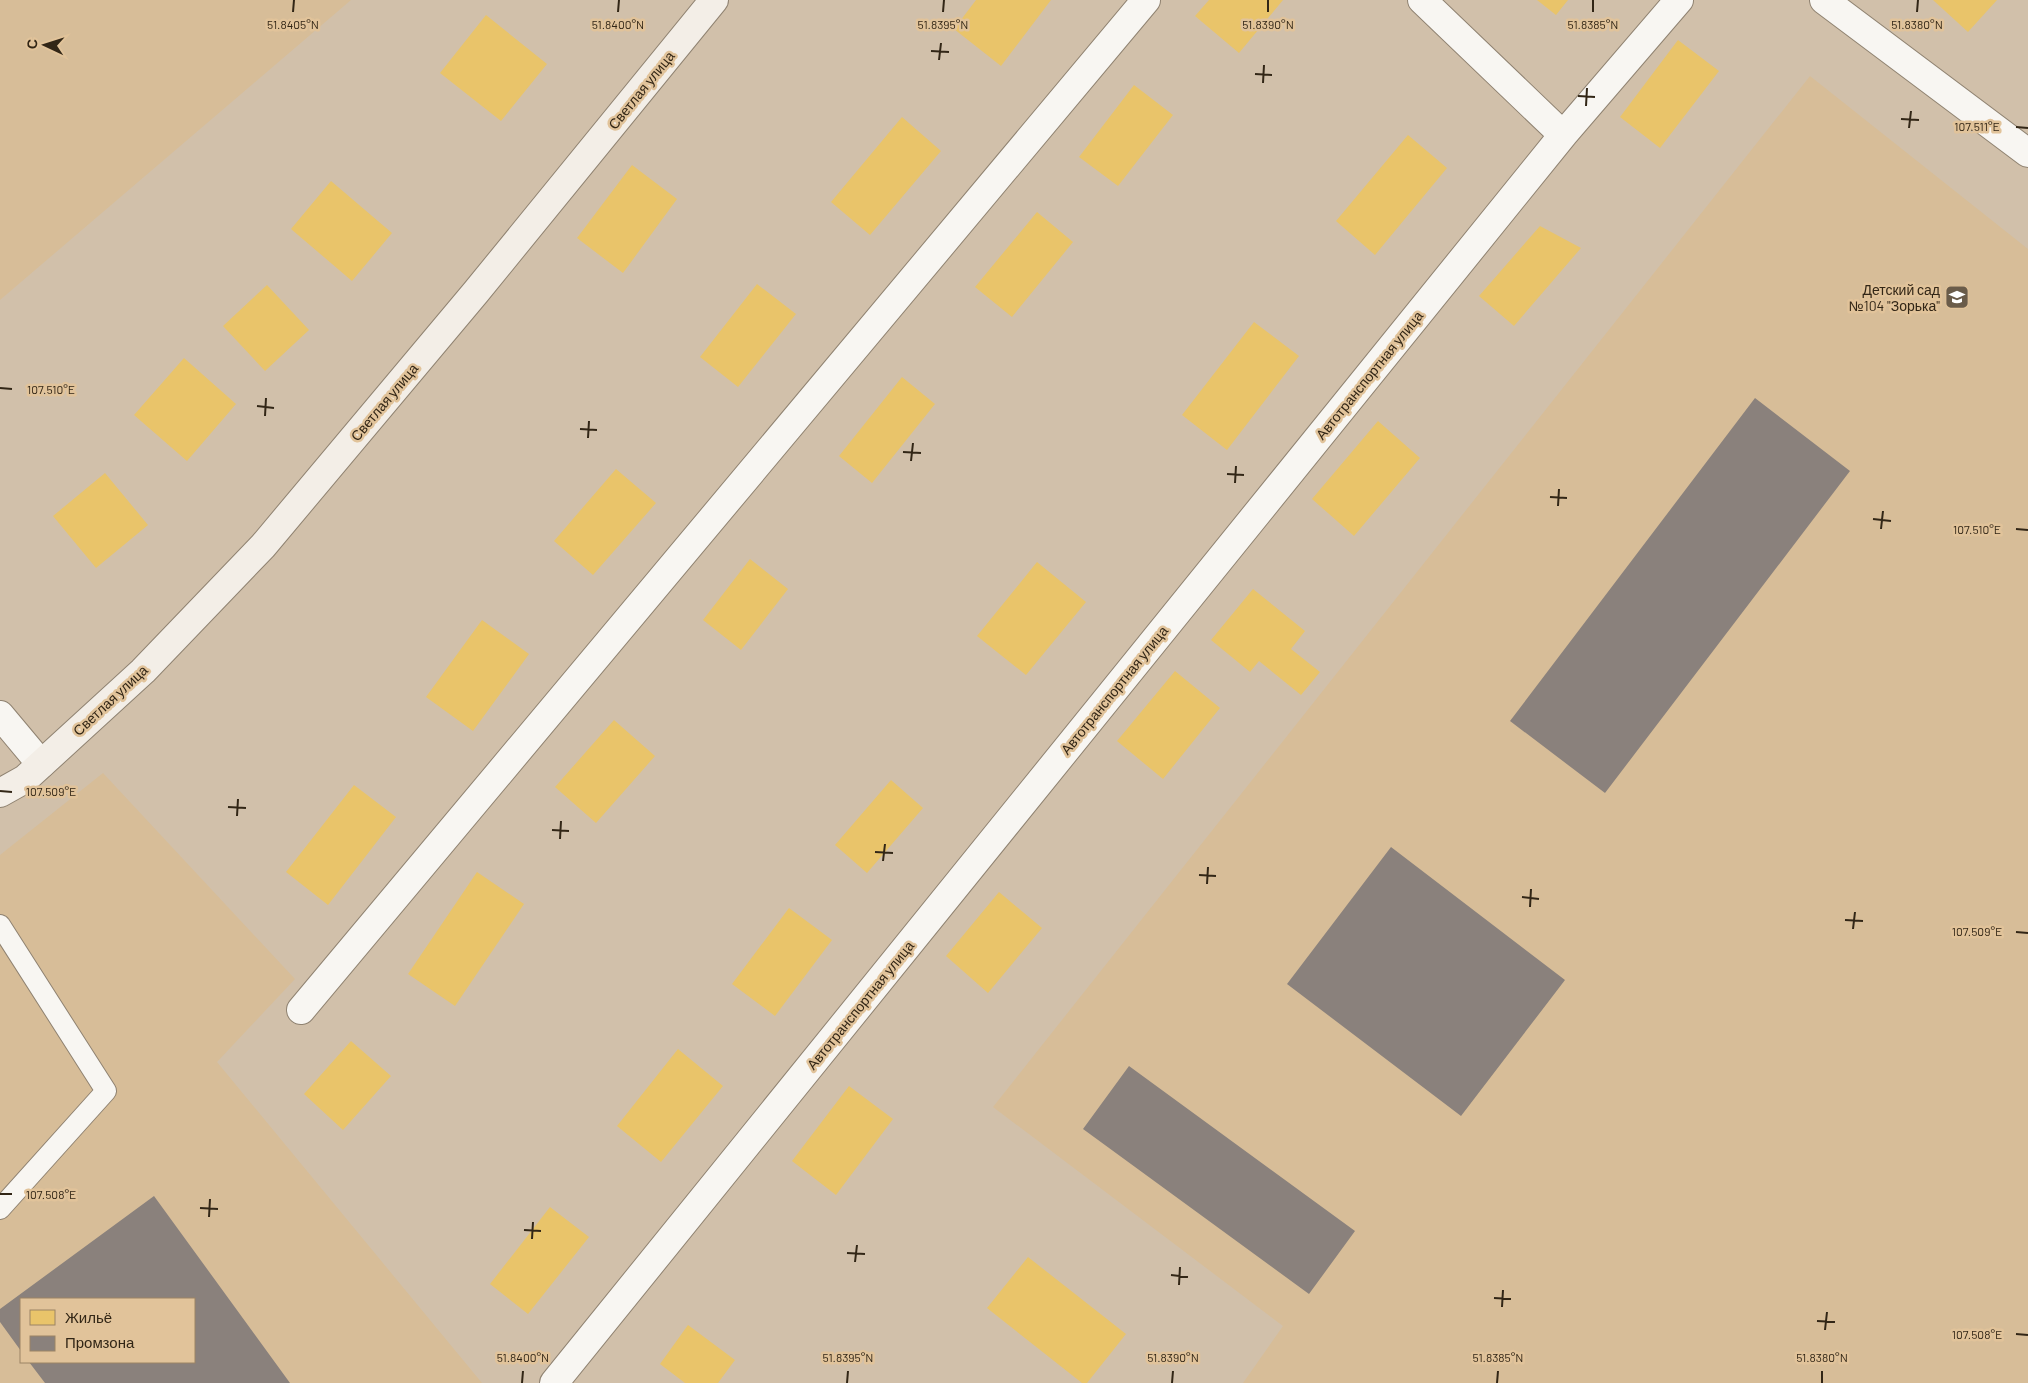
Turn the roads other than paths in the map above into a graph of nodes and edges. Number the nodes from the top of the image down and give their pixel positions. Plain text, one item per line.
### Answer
1 (714, 0) edge
2 (1146, 0) edge
3 (1422, 0) edge
4 (1679, 0) edge
5 (1824, 0) edge
6 (1562, 135) junction
7 (2028, 153) edge
8 (0, 715) edge
9 (33, 771) junction
10 (0, 793) edge
11 (0, 925) edge
12 (301, 1010) dead end
13 (0, 1209) edge
14 (554, 1383) edge

1 - 9 street, Светлая улица
2 - 12 street
3 - 6 street
4 - 6 street, Автотранспортная улица
5 - 7 street
6 - 14 street, Автотранспортная улица
8 - 9 street
9 - 10 street, Светлая улица
11 - 13 lane

